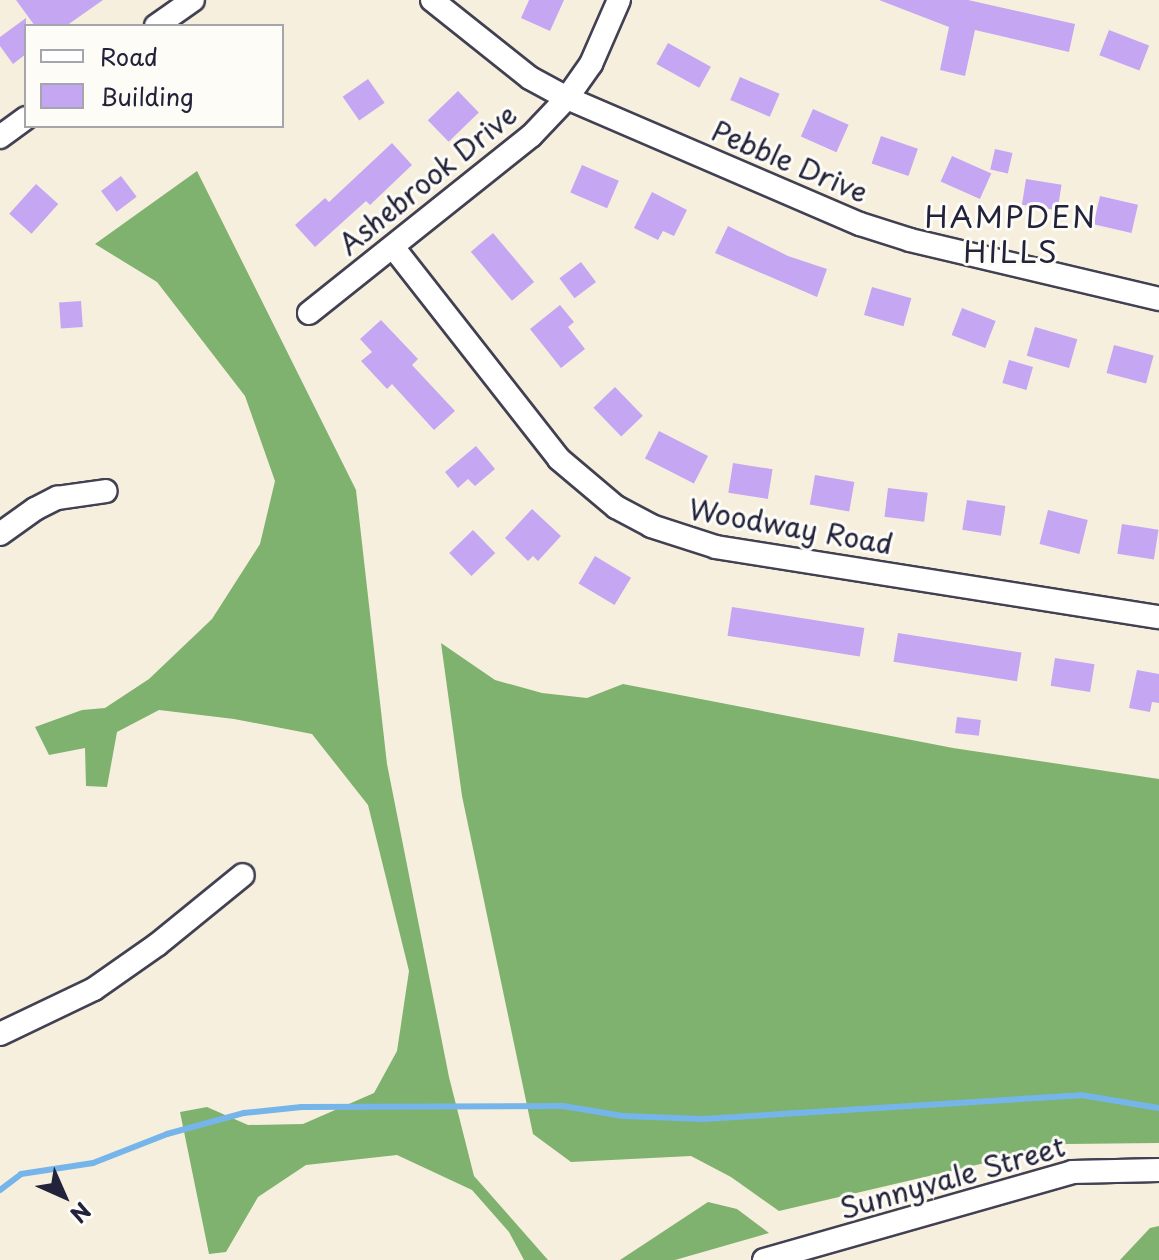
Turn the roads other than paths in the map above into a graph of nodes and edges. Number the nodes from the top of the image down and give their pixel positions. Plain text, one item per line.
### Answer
1 (193, 0) edge
2 (432, 0) edge
3 (619, 0) edge
4 (159, 24) edge
5 (567, 98) junction
6 (24, 119) edge
7 (0, 137) edge
8 (393, 247) junction
9 (1159, 299) edge
10 (309, 313) dead end
11 (106, 491) dead end
12 (0, 534) edge
13 (1159, 617) edge
14 (243, 875) dead end
15 (0, 1034) edge
16 (1159, 1170) edge
17 (764, 1260) edge

1 - 4 street
2 - 5 street, Pebble Drive
3 - 5 street, Ashebrook Drive
5 - 8 street, Ashebrook Drive
5 - 9 street, Pebble Drive
6 - 7 street
8 - 10 street, Ashebrook Drive
8 - 13 street, Woodway Road
11 - 12 street
14 - 15 street
16 - 17 street, Sunnyvale Street

